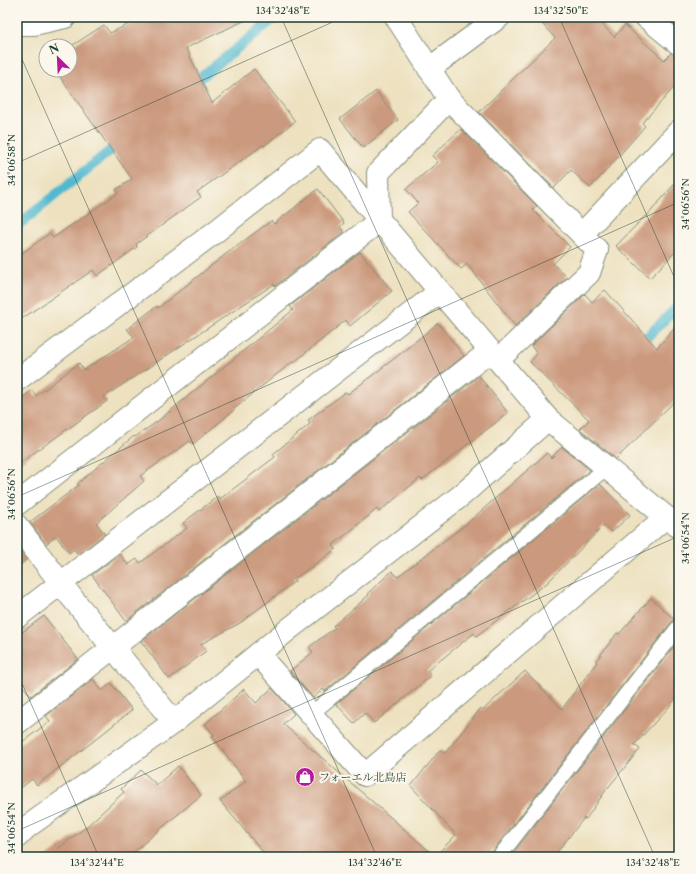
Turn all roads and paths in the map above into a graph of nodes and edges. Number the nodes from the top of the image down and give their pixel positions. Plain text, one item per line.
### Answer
1 (65, 17) edge
2 (396, 17) edge
3 (499, 17) edge
4 (646, 17) edge
5 (17, 24) edge
6 (679, 44) edge
7 (430, 69) junction
8 (449, 99) junction
9 (679, 131) edge
10 (379, 221) junction
11 (582, 234) junction
12 (439, 292) junction
13 (494, 356) junction
14 (17, 380) edge
15 (548, 419) junction
16 (606, 468) junction
17 (17, 504) edge
18 (672, 522) edge
19 (17, 526) edge
20 (61, 584) junction
21 (17, 617) edge
22 (679, 626) edge
23 (113, 648) junction
24 (258, 654) junction
25 (311, 714) junction
26 (174, 722) junction
27 (17, 724) edge
28 (17, 837) edge
29 (499, 857) edge

1 - 5 street
2 - 7 street
3 - 7 street
4 - 6 street
7 - 8 street
8 - 10 street
8 - 11 street
9 - 11 street
10 - 12 street
10 - 14 street
10 - 17 street
11 - 13 street
12 - 13 street
12 - 20 street
13 - 15 street
13 - 23 street
15 - 16 street
15 - 24 street
16 - 18 street
16 - 25 lane
18 - 25 street
19 - 20 street
20 - 21 street
20 - 23 street
22 - 29 lane
23 - 26 street
23 - 27 street
24 - 25 street
24 - 26 street
26 - 28 street

